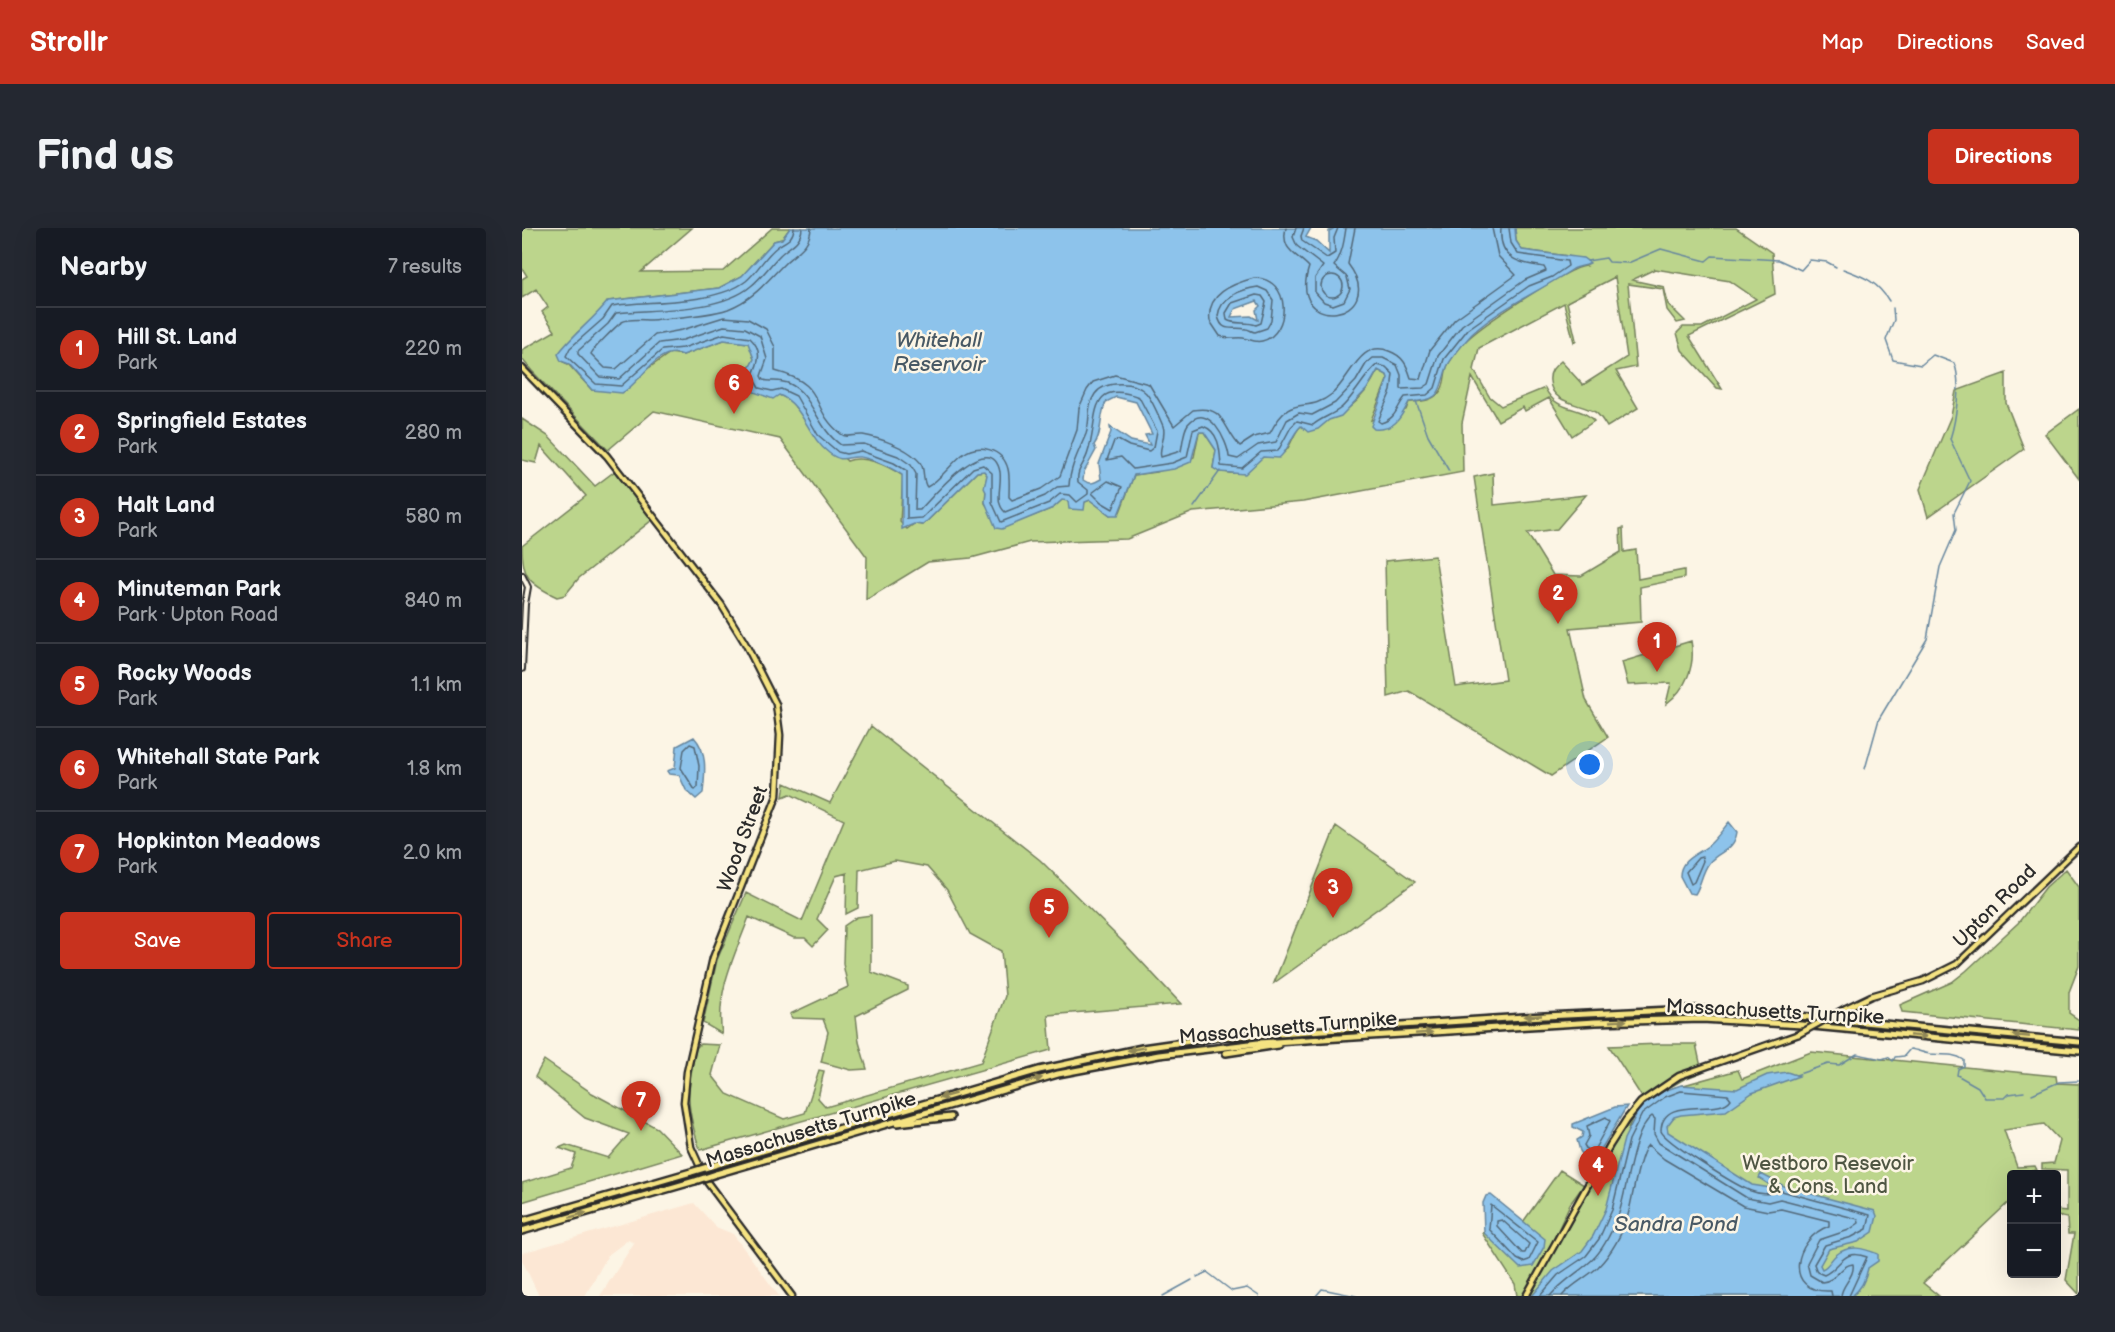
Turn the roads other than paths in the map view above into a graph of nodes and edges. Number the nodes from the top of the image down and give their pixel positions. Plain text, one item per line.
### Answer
1 (522, 368) edge
2 (522, 576) edge
3 (522, 669) edge
4 (2079, 847) edge
5 (1305, 1040) junction
6 (2079, 1042) edge
7 (2078, 1051) edge
8 (1226, 1053) dead end
9 (951, 1117) dead end
10 (887, 1123) junction
11 (522, 1221) edge
12 (522, 1231) edge
13 (792, 1296) edge
14 (1526, 1296) edge

1 - 13 main road, Wood Street
2 - 3 street
4 - 14 main road, Upton Road, bridge
5 -> 7 highway, Massachusetts Turnpike
5 - 8 highway
10 -> 5 highway, Massachusetts Turnpike
6 -> 11 highway, Massachusetts Turnpike, bridge
9 - 10 highway
12 -> 10 highway, Massachusetts Turnpike, bridge

